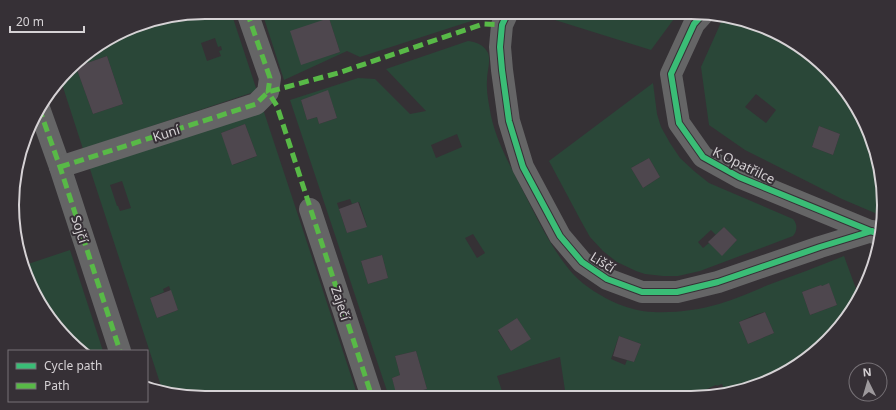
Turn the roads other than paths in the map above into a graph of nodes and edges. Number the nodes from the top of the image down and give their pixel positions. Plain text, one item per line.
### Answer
1 (249, 19) edge
2 (505, 19) edge
3 (698, 19) edge
4 (41, 117) edge
5 (60, 167) junction
6 (310, 209) dead end
7 (875, 233) edge
8 (120, 350) edge
9 (370, 391) edge

1 - 5 street, Kuní
2 - 7 street, Liščí
3 - 7 street, K Opatřilce
4 - 5 street, Sojčí
5 - 8 street, Sojčí
6 - 9 street, Zaječí

